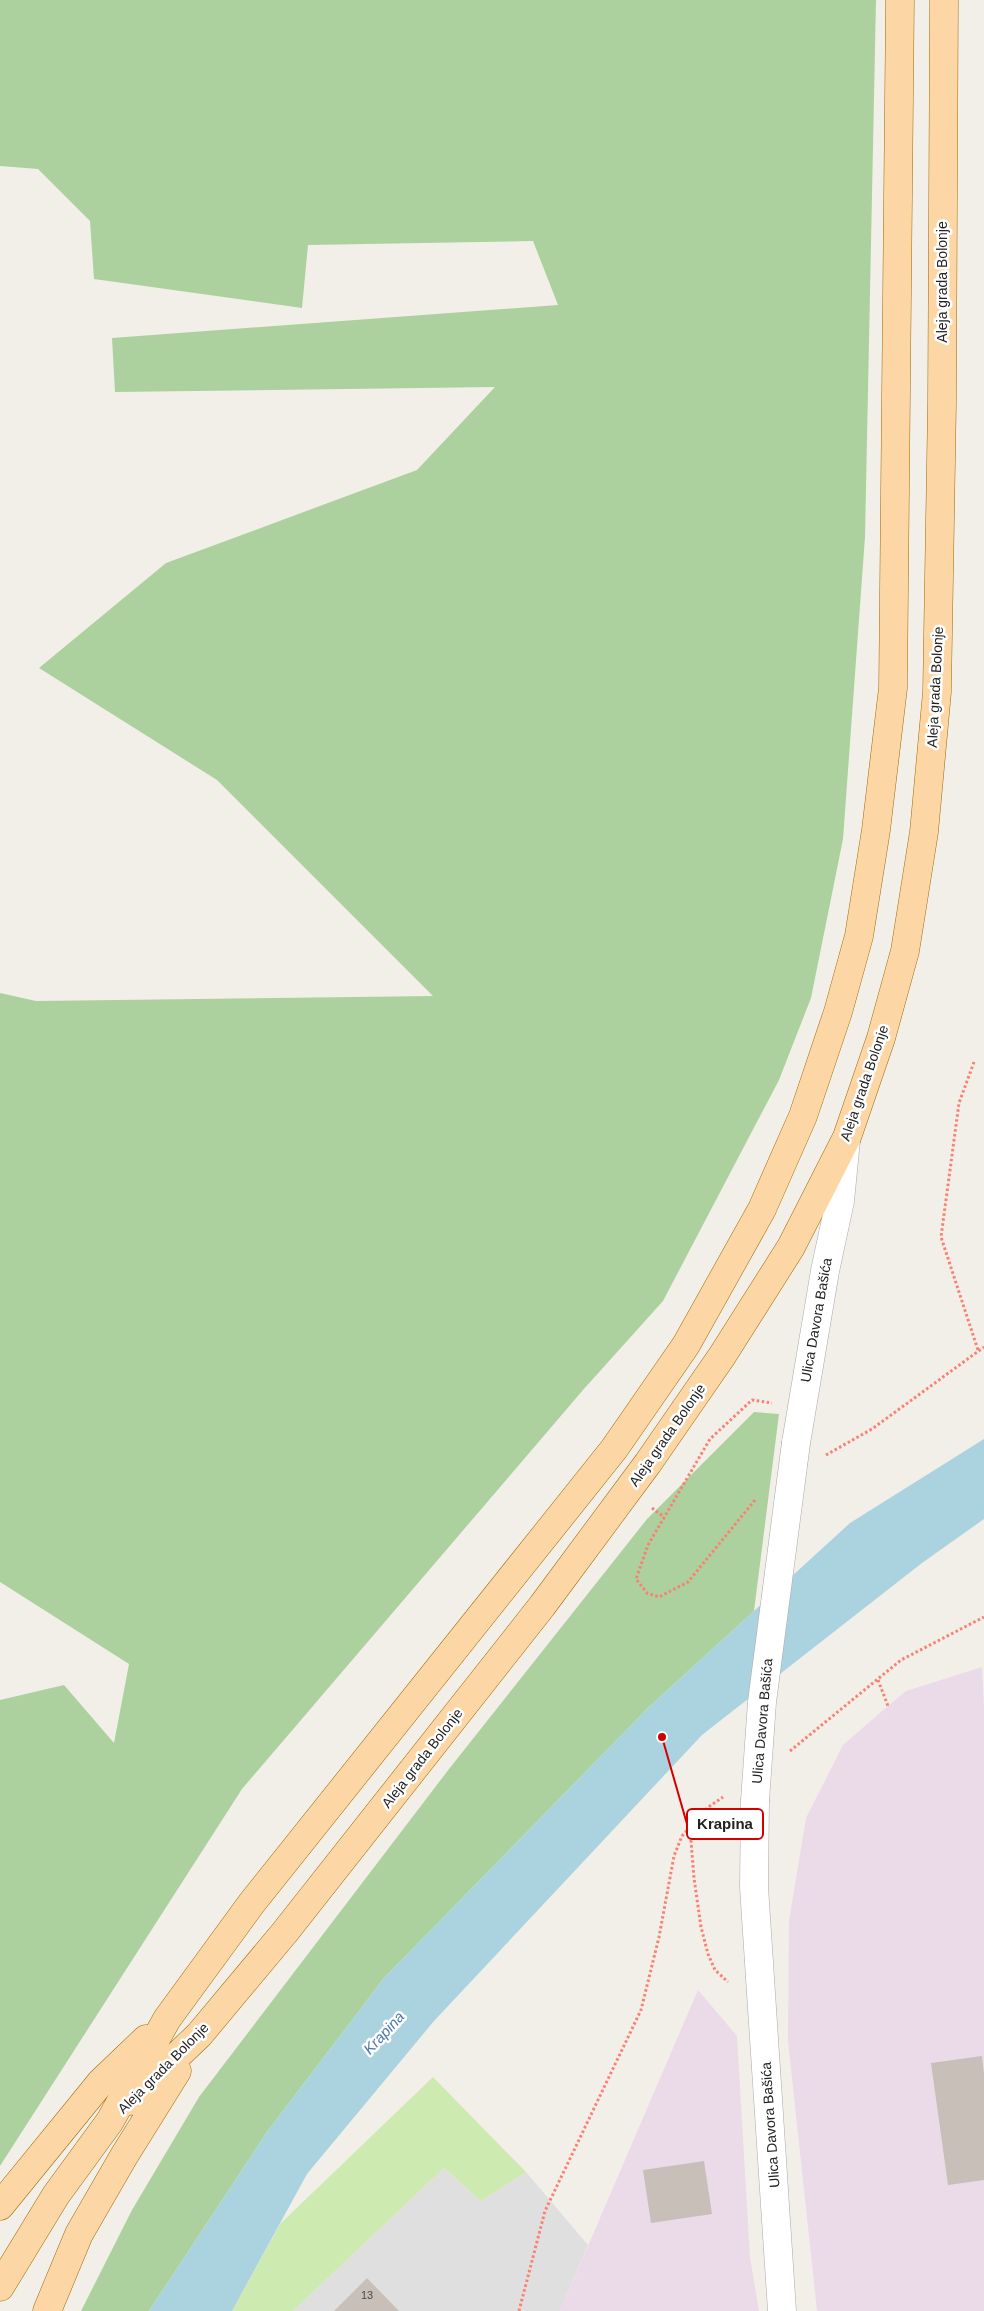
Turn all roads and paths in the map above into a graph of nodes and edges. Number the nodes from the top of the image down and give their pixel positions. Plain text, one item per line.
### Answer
1 (900, 0) edge
2 (944, 0) edge
3 (974, 1062) dead end
4 (847, 1136) junction
5 (984, 1347) edge
6 (978, 1350) junction
7 (800, 1408) junction
8 (821, 1458) dead end
9 (761, 1493) dead end
10 (984, 1617) edge
11 (878, 1680) junction
12 (888, 1706) dead end
13 (785, 1755) dead end
14 (743, 1797) junction
15 (707, 1808) junction
16 (761, 1983) junction
17 (167, 2019) junction
18 (199, 2035) junction
19 (110, 2121) junction
20 (0, 2206) edge
21 (0, 2287) edge
22 (47, 2311) edge
23 (519, 2311) edge
24 (782, 2311) edge

1 - 17 main road, Aleja grada Bolonje
2 - 4 main road, Aleja grada Bolonje
3 - 6 path
4 - 7 street, Ulica Davora Bašića
4 - 18 main road, Aleja grada Bolonje
5 - 6 path
6 - 8 path
7 - 9 path
7 - 14 street, Ulica Davora Bašića, bridge
10 - 11 path
11 - 12 path
11 - 13 path
14 - 15 path
14 - 16 street, Ulica Davora Bašića
15 - 16 path
15 - 23 path
16 - 24 street, Ulica Davora Bašića
17 - 19 main road, Aleja grada Bolonje
17 - 20 main road
18 - 19 main road, Aleja grada Bolonje
18 - 22 main road
19 - 21 main road

